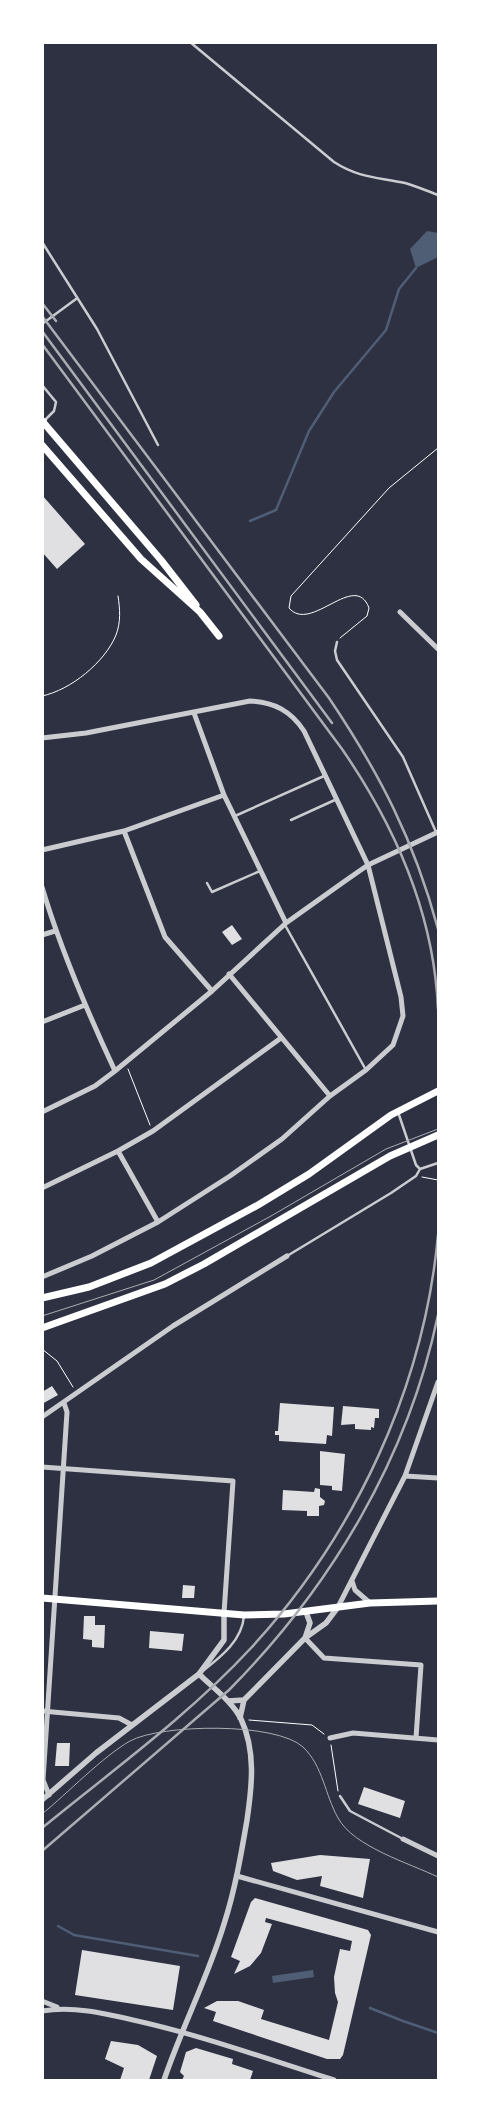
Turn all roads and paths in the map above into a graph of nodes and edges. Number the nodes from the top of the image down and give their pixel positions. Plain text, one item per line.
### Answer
1 (190, 42) edge
2 (438, 195) edge
3 (42, 242) edge
4 (75, 300) junction
5 (42, 324) edge
6 (42, 385) edge
7 (43, 422) edge
8 (158, 444) dead end
9 (42, 445) edge
10 (438, 448) edge
11 (118, 596) dead end
12 (200, 612) junction
13 (400, 612) dead end
14 (219, 636) dead end
15 (337, 642) joint
16 (438, 649) edge
17 (42, 696) edge
18 (194, 713) junction
19 (42, 738) edge
20 (325, 775) junction
21 (224, 795) junction
22 (338, 798) junction
23 (234, 816) junction
24 (291, 820) dead end
25 (124, 831) junction
26 (438, 833) edge
27 (42, 850) edge
28 (368, 865) junction
29 (260, 871) junction
30 (207, 882) dead end
31 (42, 887) edge
32 (285, 924) junction
33 (55, 931) junction
34 (42, 935) edge
35 (229, 974) junction
36 (212, 991) junction
37 (85, 1005) junction
38 (42, 1022) edge
39 (281, 1038) junction
40 (124, 1063) junction
41 (366, 1070) junction
42 (115, 1071) junction
43 (438, 1091) edge
44 (330, 1096) junction
45 (397, 1111) junction
46 (42, 1112) edge
47 (153, 1131) junction
48 (438, 1135) edge
49 (118, 1152) junction
50 (438, 1163) edge
51 (420, 1169) junction
52 (416, 1176) junction
53 (438, 1180) edge
54 (42, 1188) edge
55 (158, 1222) junction
56 (287, 1256) joint
57 (42, 1277) edge
58 (42, 1298) edge
59 (42, 1328) edge
60 (42, 1349) edge
61 (438, 1382) edge
62 (77, 1394) junction
63 (64, 1403) junction
64 (42, 1417) edge
65 (42, 1467) edge
66 (64, 1468) junction
67 (405, 1476) junction
68 (438, 1478) edge
69 (352, 1580) junction
70 (42, 1598) edge
71 (56, 1599) junction
72 (438, 1601) edge
73 (370, 1603) junction
74 (338, 1607) junction
75 (306, 1612) junction
76 (224, 1614) junction
77 (244, 1615) junction
78 (305, 1638) junction
79 (199, 1674) junction
80 (244, 1700) junction
81 (228, 1701) junction
82 (45, 1712) edge
83 (240, 1718) junction
84 (132, 1725) junction
85 (330, 1738) junction
86 (416, 1738) junction
87 (438, 1740) edge
88 (49, 1795) junction
89 (340, 1796) joint
90 (42, 1800) edge
91 (403, 1839) joint
92 (438, 1856) edge
93 (237, 1876) junction
94 (438, 1932) edge
95 (42, 2002) edge
96 (57, 2008) junction
97 (42, 2010) edge
98 (181, 2032) junction
99 (164, 2080) edge
100 (334, 2080) edge

1 - 2 lane
3 - 4 lane
4 - 5 lane
4 - 8 lane
6 - 7 lane
7 - 12 main road
9 - 12 main road
10 - 15 path
11 - 17 path
12 - 14 main road
13 - 16 street
15 - 26 lane
18 - 19 street
18 - 20 street
18 - 21 street
20 - 22 street
20 - 23 lane
21 - 23 street
21 - 25 street
22 - 24 lane
22 - 28 street
23 - 29 street
25 - 27 street
25 - 36 street
26 - 28 street
28 - 32 street
28 - 41 street
29 - 30 lane
29 - 32 street
31 - 33 street
32 - 35 street
32 - 41 lane
33 - 34 street
33 - 37 street
35 - 36 street
35 - 39 street
36 - 40 street
37 - 38 street
37 - 42 street
39 - 44 street
39 - 47 street
40 - 42 street
40 - 47 path
41 - 44 street
42 - 46 street
43 - 45 main road
44 - 55 street
45 - 51 lane
45 - 58 main road
47 - 49 street
48 - 59 main road
49 - 54 street
49 - 55 street
50 - 51 lane
51 - 52 lane
52 - 53 path
52 - 56 lane
55 - 57 street
56 - 62 street
60 - 62 path
61 - 67 street
62 - 63 street
63 - 64 street
63 - 66 street
65 - 66 street
66 - 71 street
66 - 76 street
67 - 68 street
67 - 69 street
69 - 73 street
69 - 74 street
70 - 71 main road
71 - 76 main road
71 - 82 street
72 - 73 main road
73 - 74 main road
74 - 75 main road
74 - 78 street
75 - 77 main road
75 - 78 street
76 - 77 main road
76 - 79 street
77 - 79 lane
78 - 80 street
78 - 86 street
79 - 81 street
79 - 84 street
80 - 81 street
80 - 83 street
81 - 83 street
82 - 84 street
82 - 88 street
83 - 85 path
83 - 93 street
84 - 88 street
85 - 86 street
85 - 89 path
86 - 87 street
88 - 90 street
89 - 91 lane
91 - 92 street
93 - 94 street
93 - 98 street
95 - 96 street
96 - 97 street
96 - 98 street
98 - 99 street
98 - 100 street

